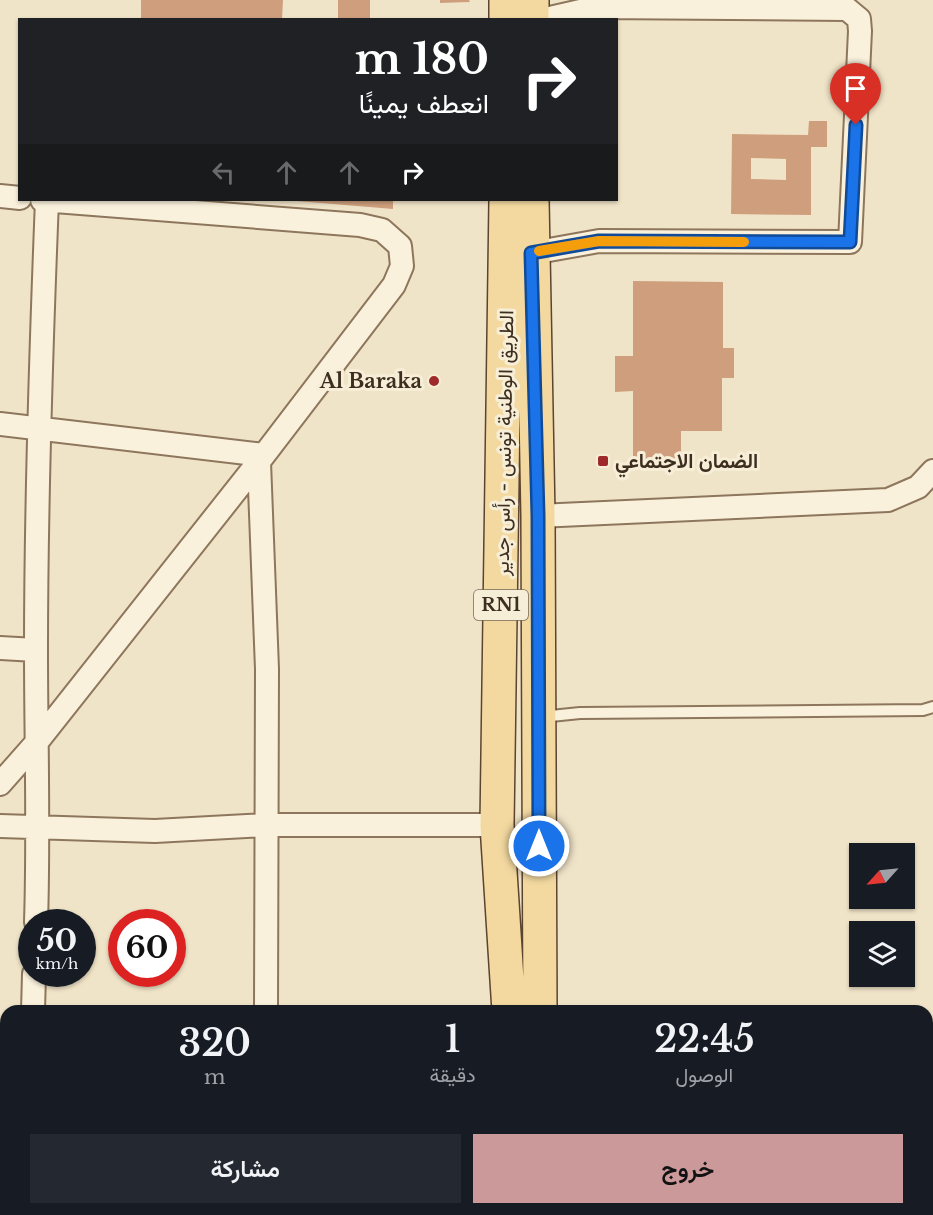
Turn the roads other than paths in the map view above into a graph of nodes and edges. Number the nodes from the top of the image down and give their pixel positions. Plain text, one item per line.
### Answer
1 (506, 0) edge
2 (532, 0) edge
3 (506, 18) edge
4 (532, 18) edge
5 (550, 18) edge
6 (0, 196) edge
7 (18, 198) edge
8 (47, 201) edge
9 (60, 201) edge
10 (506, 201) edge
11 (532, 201) edge
12 (519, 250) junction
13 (0, 424) edge
14 (38, 428) junction
15 (261, 459) junction
16 (933, 471) edge
17 (538, 516) junction
18 (0, 648) edge
19 (36, 650) junction
20 (933, 707) edge
21 (539, 717) junction
22 (37, 742) junction
23 (0, 784) edge
24 (267, 825) junction
25 (497, 825) junction
26 (0, 826) edge
27 (39, 827) junction
28 (36, 909) edge
29 (34, 987) edge
30 (33, 1005) edge
31 (266, 1005) edge
32 (509, 1005) edge
33 (540, 1005) edge

1 - 3 main road
2 - 4 main road
5 - 12 street
6 - 7 street
8 - 14 street
9 - 15 street
10 - 12 main road, الطريق الوطنية تونس - رأس جدير / RN1
11 - 12 main road, الطريق الوطنية تونس - رأس جدير / RN1
12 - 17 main road, الطريق الوطنية تونس - رأس جدير / RN1
12 - 25 main road, الطريق الوطنية تونس - رأس جدير / RN1
13 - 14 street
14 - 15 street
14 - 19 street
15 - 22 street
15 - 24 street
16 - 17 street
17 - 21 main road, الطريق الوطنية تونس - رأس جدير / RN1
18 - 19 street
19 - 22 street
20 - 21 lane
21 - 33 main road, الطريق الوطنية تونس - رأس جدير / RN1
22 - 23 street
22 - 27 street
24 - 25 street
24 - 27 street
24 - 31 street
25 - 32 main road, الطريق الوطنية تونس - رأس جدير / RN1
26 - 27 street
27 - 28 street
29 - 30 street

